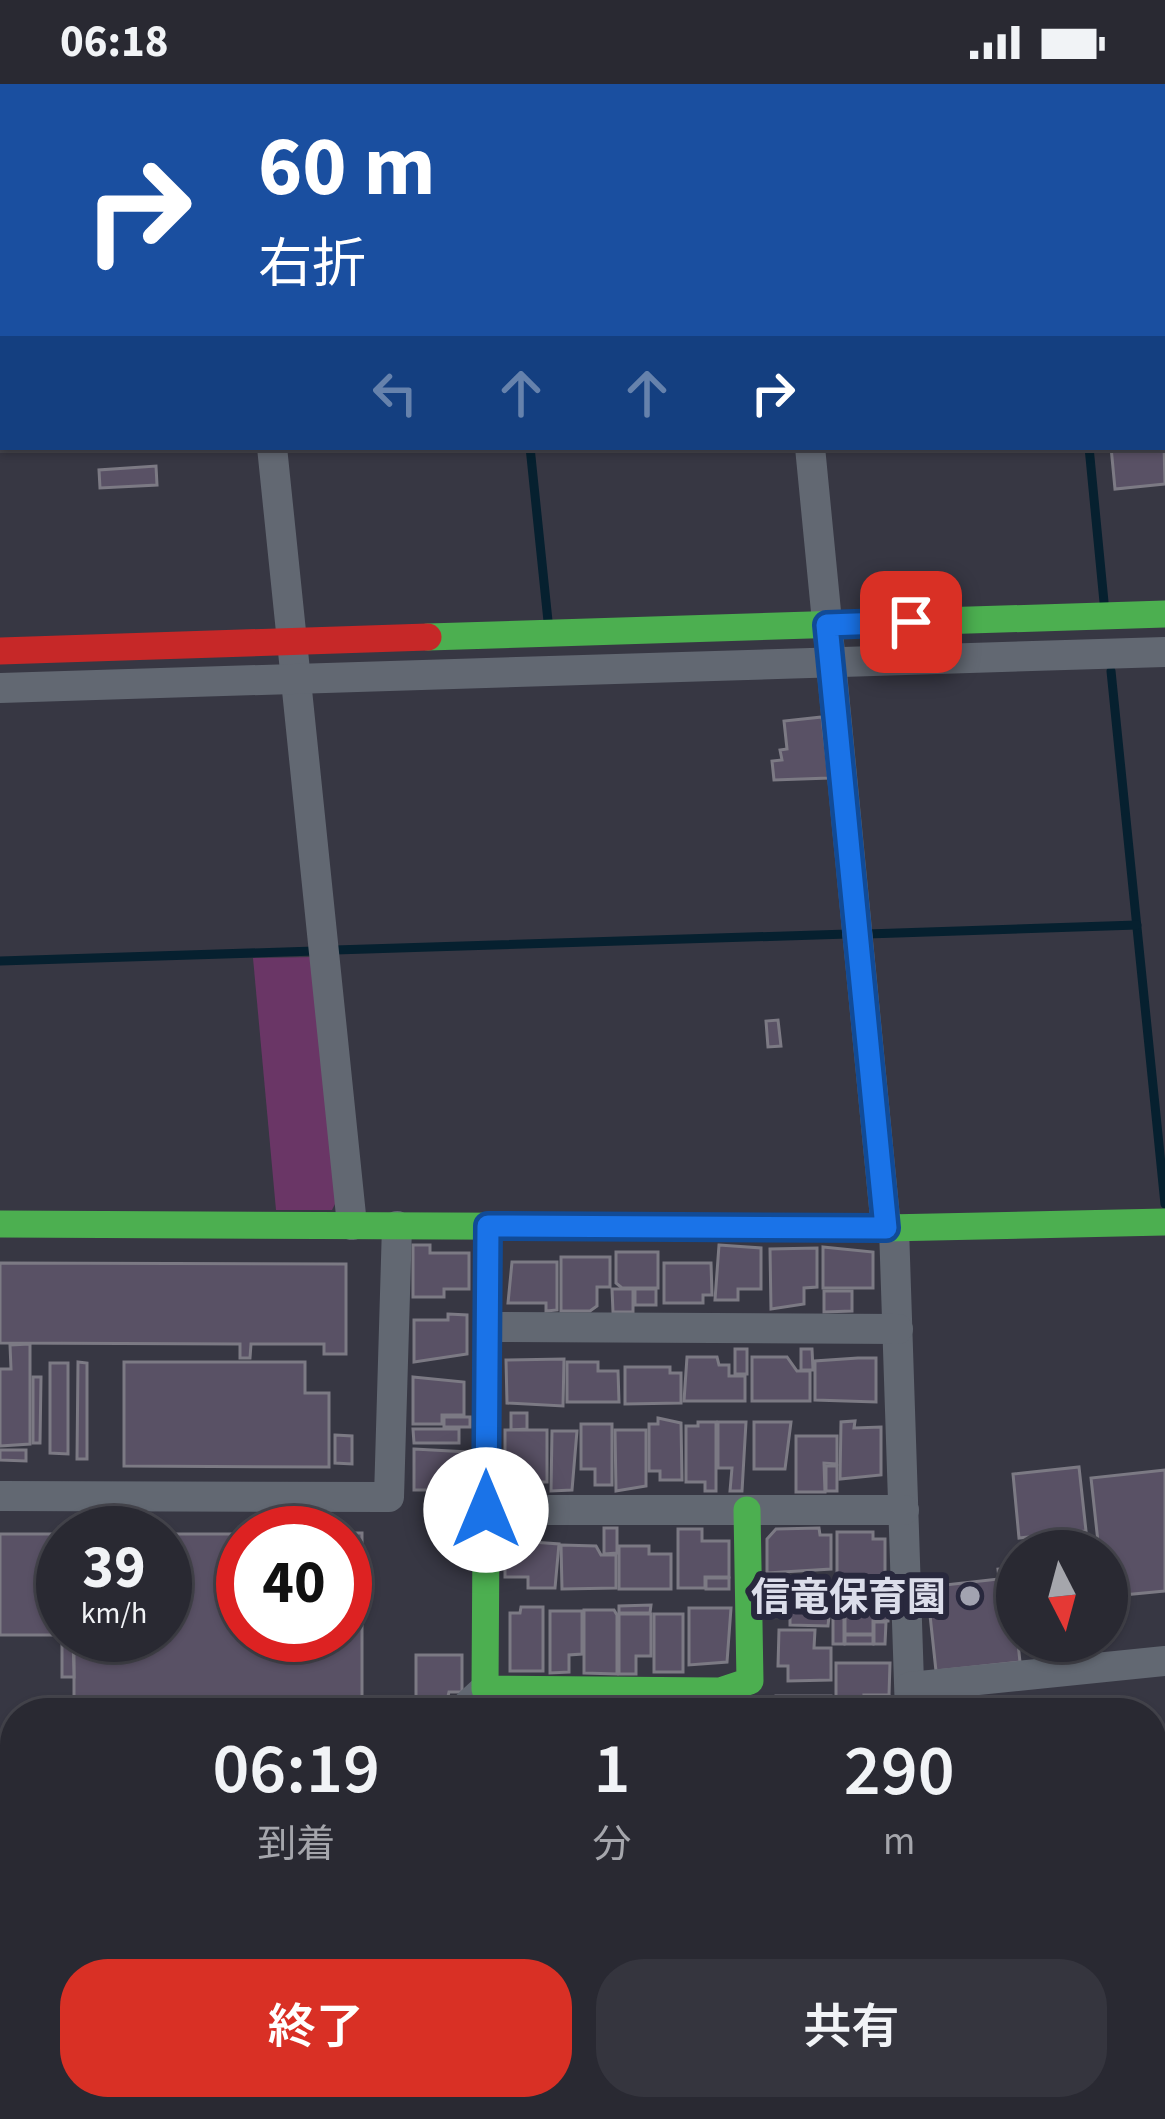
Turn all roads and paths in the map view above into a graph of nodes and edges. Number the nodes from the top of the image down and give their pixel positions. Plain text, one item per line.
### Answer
1 (272, 450) edge
2 (810, 450) edge
3 (1165, 614) edge
4 (827, 625) junction
5 (292, 642) junction
6 (0, 652) edge
7 (1165, 652) edge
8 (831, 661) junction
9 (296, 680) junction
10 (0, 688) edge
11 (1165, 1222) edge
12 (0, 1224) edge
13 (352, 1225) junction
14 (397, 1226) junction
15 (488, 1226) junction
16 (890, 1228) junction
17 (488, 1327) junction
18 (898, 1328) junction
19 (0, 1496) edge
20 (486, 1510) junction
21 (747, 1510) junction
22 (904, 1510) junction
23 (1165, 1661) edge
24 (485, 1689) junction
25 (475, 1698) edge
26 (910, 1698) edge
27 (923, 1698) edge

1 - 5 street
2 - 4 street
3 - 4 street
4 - 5 street
4 - 8 street
5 - 6 street
5 - 9 street
7 - 8 street
8 - 9 street
8 - 16 street
9 - 10 street
9 - 13 street
11 - 16 street
12 - 13 street
13 - 14 street
14 - 15 street
14 - 19 street
15 - 16 street
15 - 17 street
16 - 18 street
17 - 18 street
17 - 20 street
18 - 22 street
20 - 21 street
20 - 24 street
21 - 22 street
21 - 24 street
22 - 26 street
23 - 27 street
24 - 25 street

